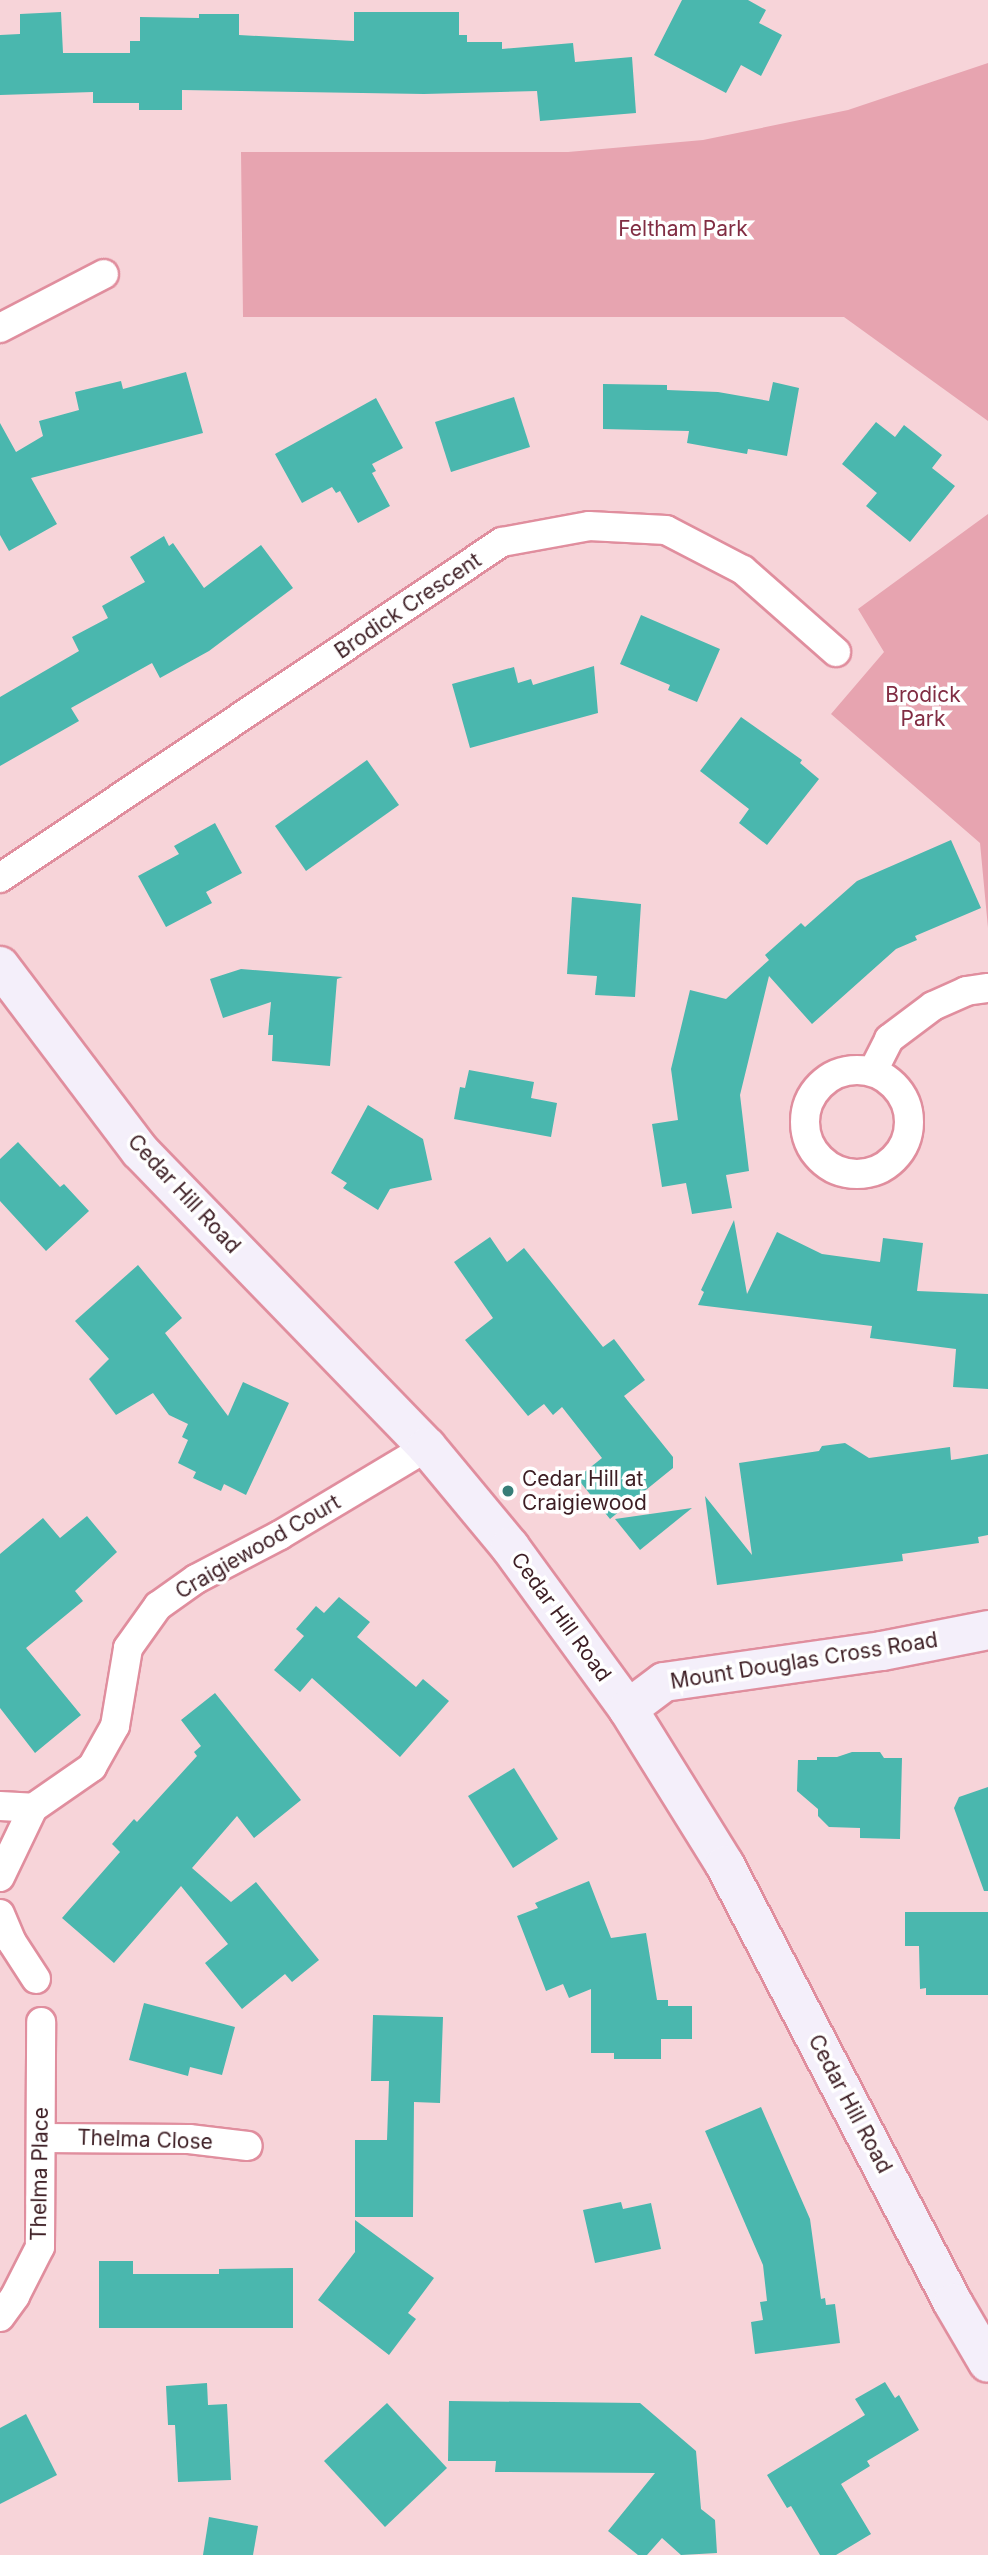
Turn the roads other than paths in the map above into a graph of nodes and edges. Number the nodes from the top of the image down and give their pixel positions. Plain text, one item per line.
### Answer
1 (104, 274) dead end
2 (0, 328) edge
3 (836, 652) dead end
4 (0, 878) edge
5 (0, 966) edge
6 (988, 988) edge
7 (873, 1071) dead end
8 (427, 1447) junction
9 (988, 1630) edge
10 (628, 1709) junction
11 (0, 1806) edge
12 (33, 1808) junction
13 (0, 1877) edge
14 (0, 1914) edge
15 (36, 1979) dead end
16 (41, 2021) dead end
17 (41, 2138) junction
18 (248, 2146) dead end
19 (0, 2317) edge
20 (988, 2363) edge

1 - 2 street
3 - 4 street, Brodick Crescent
5 - 8 street, Cedar Hill Road
6 - 7 street
8 - 10 street, Cedar Hill Road
8 - 12 street, Craigiewood Court
9 - 10 street, Mount Douglas Cross Road
10 - 20 street, Cedar Hill Road
11 - 12 street
12 - 13 street, Craigiewood Court
14 - 15 street
16 - 17 street, Thelma Place
17 - 18 street, Thelma Close
17 - 19 street, Thelma Place

